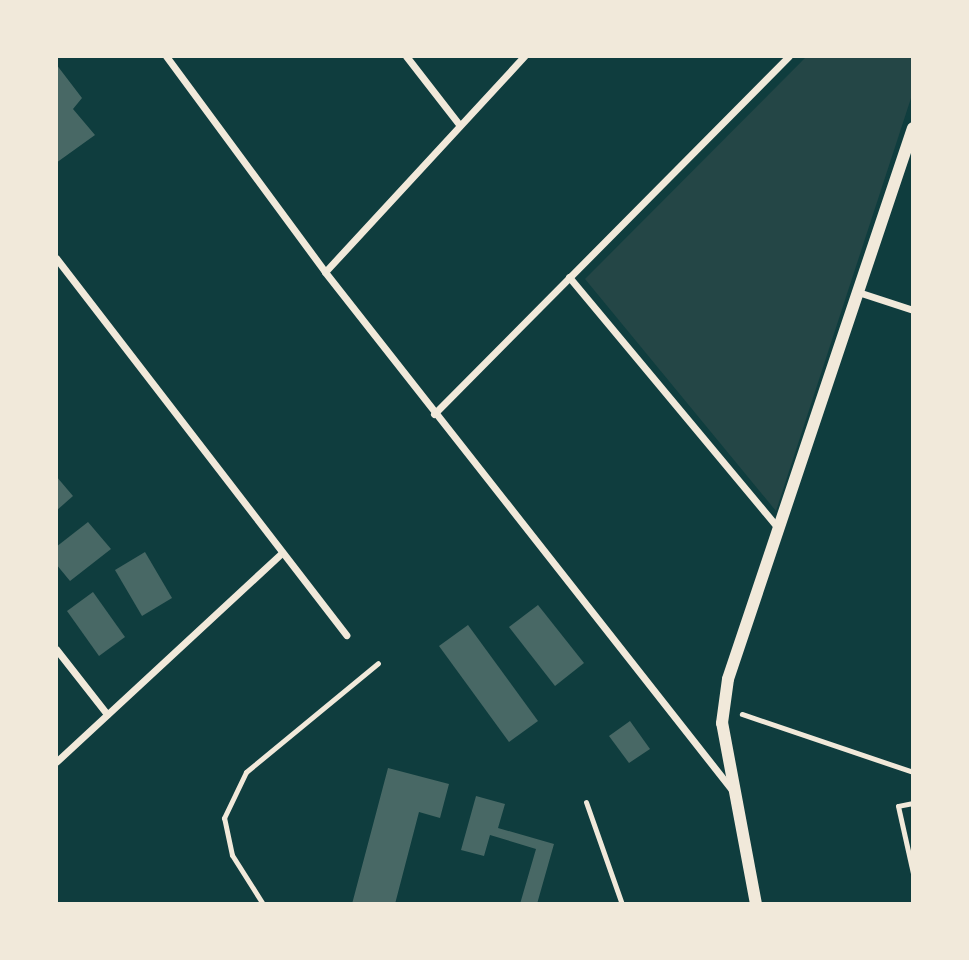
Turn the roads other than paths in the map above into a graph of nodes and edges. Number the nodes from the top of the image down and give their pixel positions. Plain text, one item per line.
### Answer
1 (166, 56) edge
2 (406, 56) edge
3 (524, 56) edge
4 (789, 56) edge
5 (458, 123) junction
6 (913, 128) edge
7 (56, 258) edge
8 (325, 272) junction
9 (569, 277) junction
10 (858, 292) junction
11 (913, 310) edge
12 (434, 414) junction
13 (779, 529) junction
14 (282, 553) junction
15 (346, 635) dead end
16 (56, 649) edge
17 (378, 663) dead end
18 (107, 714) junction
19 (56, 762) edge
20 (736, 797) junction
21 (586, 802) dead end
22 (913, 803) edge
23 (913, 873) edge
24 (263, 904) edge
25 (622, 904) edge
26 (756, 904) edge

1 - 8 street
2 - 5 street
3 - 5 street
4 - 9 street
5 - 8 street
6 - 10 street
7 - 14 street
8 - 12 street
9 - 12 street
9 - 13 street
10 - 11 street
10 - 13 street
12 - 20 street
13 - 20 street
14 - 15 street
14 - 18 street
16 - 18 street
17 - 24 lane
18 - 19 street
20 - 26 street
21 - 25 lane
22 - 23 lane

